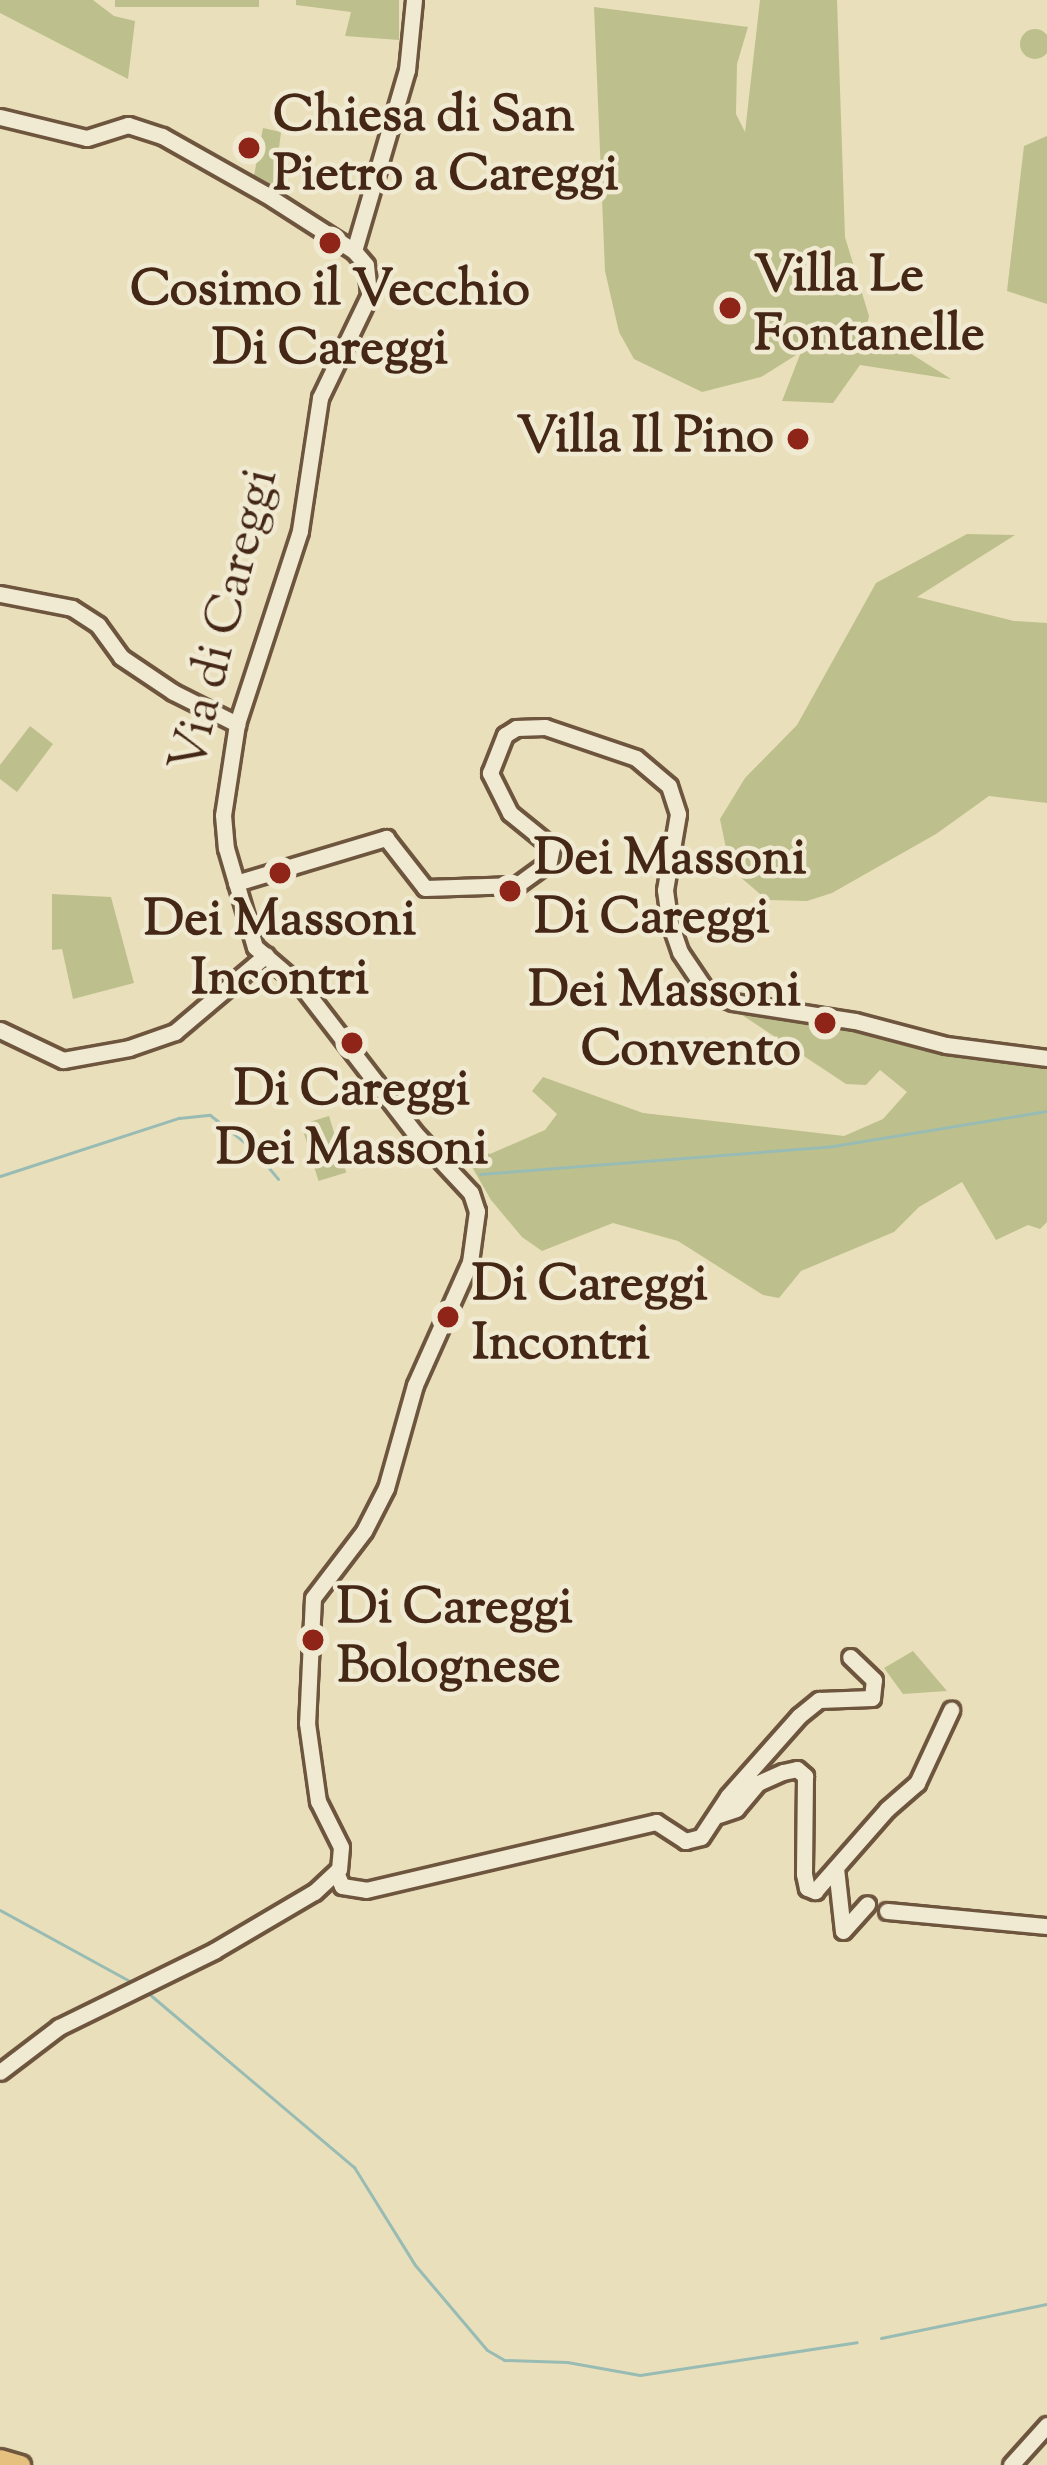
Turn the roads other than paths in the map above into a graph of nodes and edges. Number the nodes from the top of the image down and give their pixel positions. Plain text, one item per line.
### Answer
1 (414, 0) edge
2 (0, 117) edge
3 (354, 250) junction
4 (0, 594) edge
5 (237, 724) junction
6 (236, 883) junction
7 (266, 956) junction
8 (0, 1030) edge
9 (1047, 1058) edge
10 (850, 1657) dead end
11 (951, 1710) dead end
12 (719, 1815) junction
13 (836, 1868) junction
14 (336, 1872) junction
15 (867, 1904) dead end
16 (887, 1911) dead end
17 (1047, 1926) edge
18 (0, 2072) edge
19 (1047, 2425) edge
20 (0, 2459) edge
21 (21, 2465) edge
22 (1011, 2465) edge

1 - 3 street, Via di Careggi
2 - 3 street
3 - 5 street, Via di Careggi
4 - 5 street
5 - 6 street, Via di Careggi
6 - 7 street, Via di Careggi
6 - 9 street
7 - 8 street
7 - 14 street, Via di Careggi
10 - 12 street
11 - 13 street
12 - 13 street
12 - 14 street
13 - 15 street
14 - 18 street
16 - 17 street
19 - 22 street
20 - 21 main road

